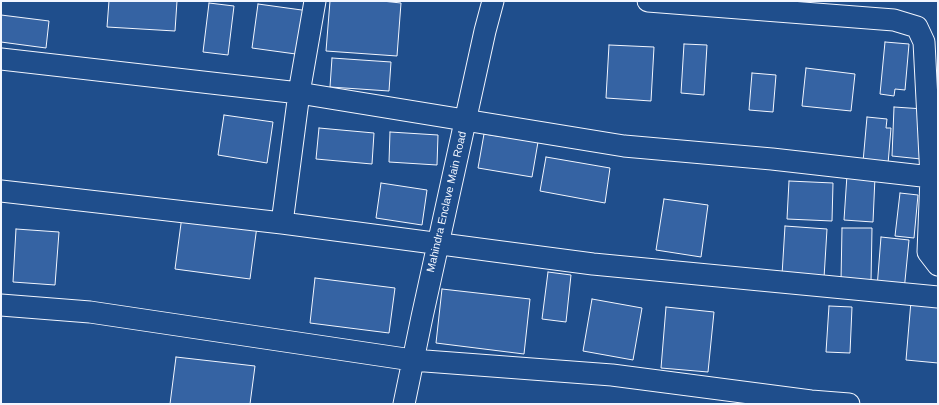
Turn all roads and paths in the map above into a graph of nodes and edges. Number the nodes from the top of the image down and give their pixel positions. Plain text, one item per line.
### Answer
1 (315, 1) edge
2 (493, 1) edge
3 (648, 1) edge
4 (1, 59) edge
5 (299, 93) junction
6 (466, 119) junction
7 (931, 177) junction
8 (1, 191) edge
9 (282, 223) junction
10 (438, 244) junction
11 (938, 265) edge
12 (938, 297) edge
13 (1, 305) edge
14 (412, 360) junction
15 (404, 404) edge
16 (849, 404) edge

1 - 5 street
2 - 6 street, Mahindra Enclave Main Road
3 - 7 street
4 - 5 street
5 - 6 street
5 - 9 street
6 - 7 street
6 - 10 street, Mahindra Enclave Main Road
7 - 11 street
8 - 9 street
9 - 10 street
10 - 12 street
10 - 14 street, Mahindra Enclave Main Road
13 - 14 street
14 - 15 street, Mahindra Enclave Main Road
14 - 16 street

